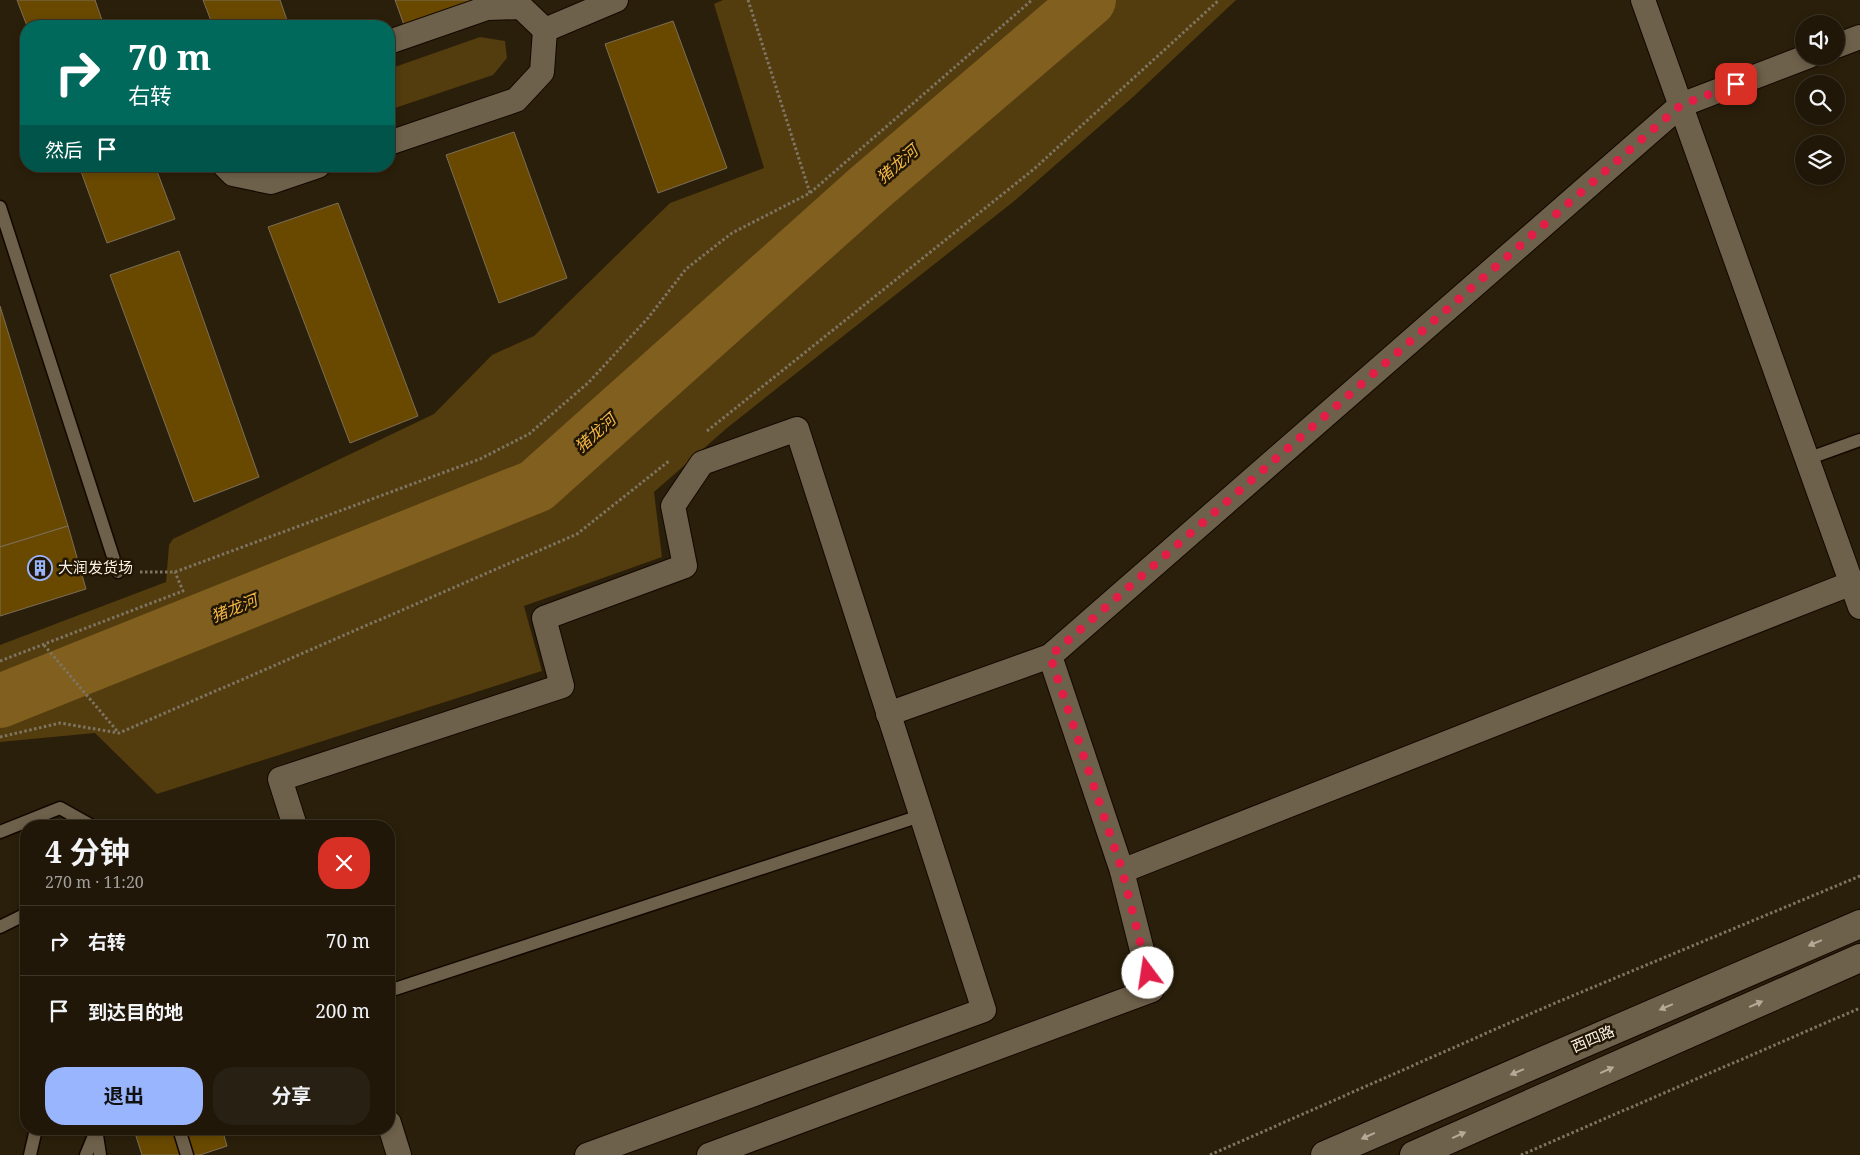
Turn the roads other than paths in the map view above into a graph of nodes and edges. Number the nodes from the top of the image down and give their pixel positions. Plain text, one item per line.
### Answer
1 (616, 0) edge
2 (1643, 0) edge
3 (545, 30) junction
4 (1860, 37) edge
5 (395, 40) edge
6 (1845, 43) edge
7 (1795, 61) edge
8 (1681, 105) junction
9 (395, 141) edge
10 (231, 172) edge
11 (300, 172) edge
12 (0, 207) edge
13 (1860, 440) edge
14 (1807, 459) junction
15 (118, 572) road end
16 (1852, 584) junction
17 (1860, 606) edge
18 (1050, 656) junction
19 (888, 714) junction
20 (920, 816) junction
21 (30, 820) edge
22 (81, 820) edge
23 (293, 820) edge
24 (20, 824) edge
25 (0, 832) edge
26 (1122, 870) junction
27 (20, 917) edge
28 (1860, 924) edge
29 (0, 927) edge
30 (1860, 958) edge
31 (395, 989) edge
32 (35, 1135) edge
33 (94, 1135) edge
34 (97, 1135) edge
35 (181, 1135) edge
36 (393, 1135) edge
37 (30, 1155) edge
38 (86, 1155) edge
39 (100, 1155) edge
40 (186, 1155) edge
41 (399, 1155) edge
42 (587, 1155) edge
43 (709, 1155) edge
44 (1325, 1155) edge
45 (1414, 1155) edge

1 - 3 street
2 - 8 street
3 - 5 street
3 - 9 street
4 - 6 street
7 - 8 street
8 - 14 street
8 - 18 street
10 - 11 street
12 - 15 lane
13 - 14 lane
14 - 16 street
16 - 17 street
16 - 26 street
18 - 19 street
18 - 26 street
19 - 20 street
19 - 23 street
20 - 31 lane
20 - 42 street
21 - 22 lane
24 - 25 lane
26 - 43 street
27 - 29 lane
28 -> 44 street, 西四路
45 -> 30 street
32 - 37 lane
33 - 38 lane
34 - 39 lane
35 - 40 lane
36 - 41 street

